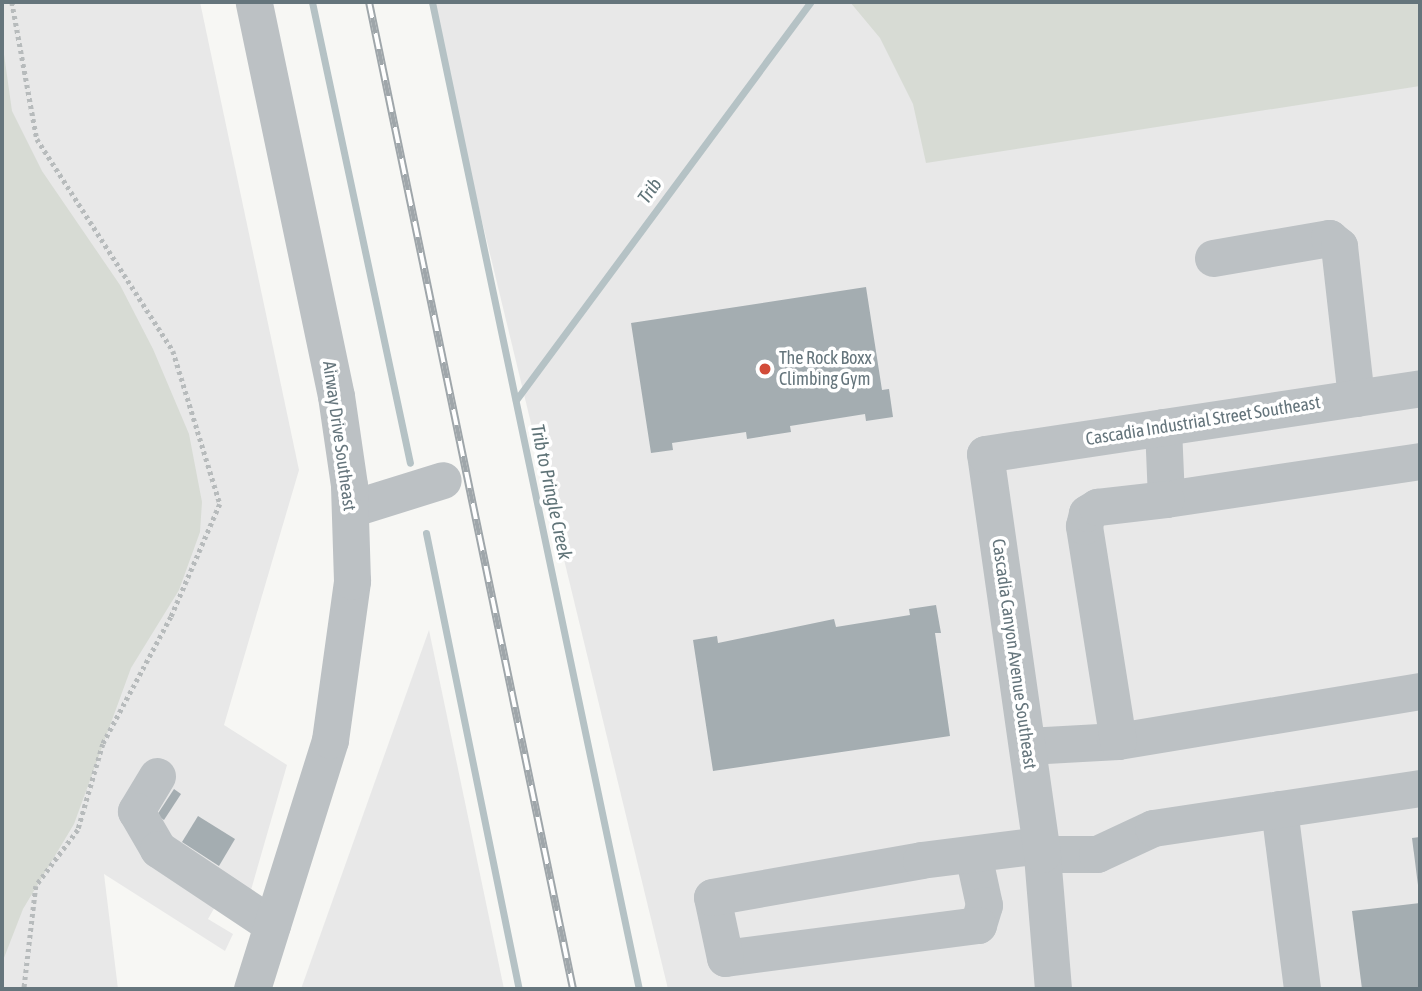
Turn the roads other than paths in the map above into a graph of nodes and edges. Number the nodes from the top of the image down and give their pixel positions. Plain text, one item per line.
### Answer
1 (254, 2) edge
2 (1213, 258) dead end
3 (1420, 388) edge
4 (1356, 398) junction
5 (1163, 427) junction
6 (985, 454) joint
7 (1420, 461) edge
8 (443, 480) dead end
9 (1166, 499) junction
10 (350, 509) junction
11 (1420, 691) edge
12 (1118, 741) junction
13 (1027, 746) junction
14 (157, 776) dead end
15 (1420, 788) edge
16 (1279, 809) junction
17 (1041, 850) junction
18 (973, 854) junction
19 (272, 925) junction
20 (252, 989) edge
21 (1054, 989) edge
22 (1302, 989) edge

1 - 10 street, Airway Drive Southeast
2 - 4 street
3 - 4 street, Cascadia Industrial Street Southeast
4 - 5 street, Cascadia Industrial Street Southeast
5 - 6 street, Cascadia Industrial Street Southeast
5 - 9 street
6 - 13 street, Cascadia Canyon Avenue Southeast
7 - 9 street
8 - 10 street
9 - 12 street
10 - 19 street, Airway Drive Southeast
11 - 12 street
12 - 13 street
13 - 17 street, Cascadia Canyon Avenue Southeast
14 - 19 street
15 - 16 street
16 - 17 street
16 - 22 street
17 - 18 street
17 - 21 street, Cascadia Canyon Avenue Southeast
18 - 18 street
19 - 20 street, Airway Drive Southeast

